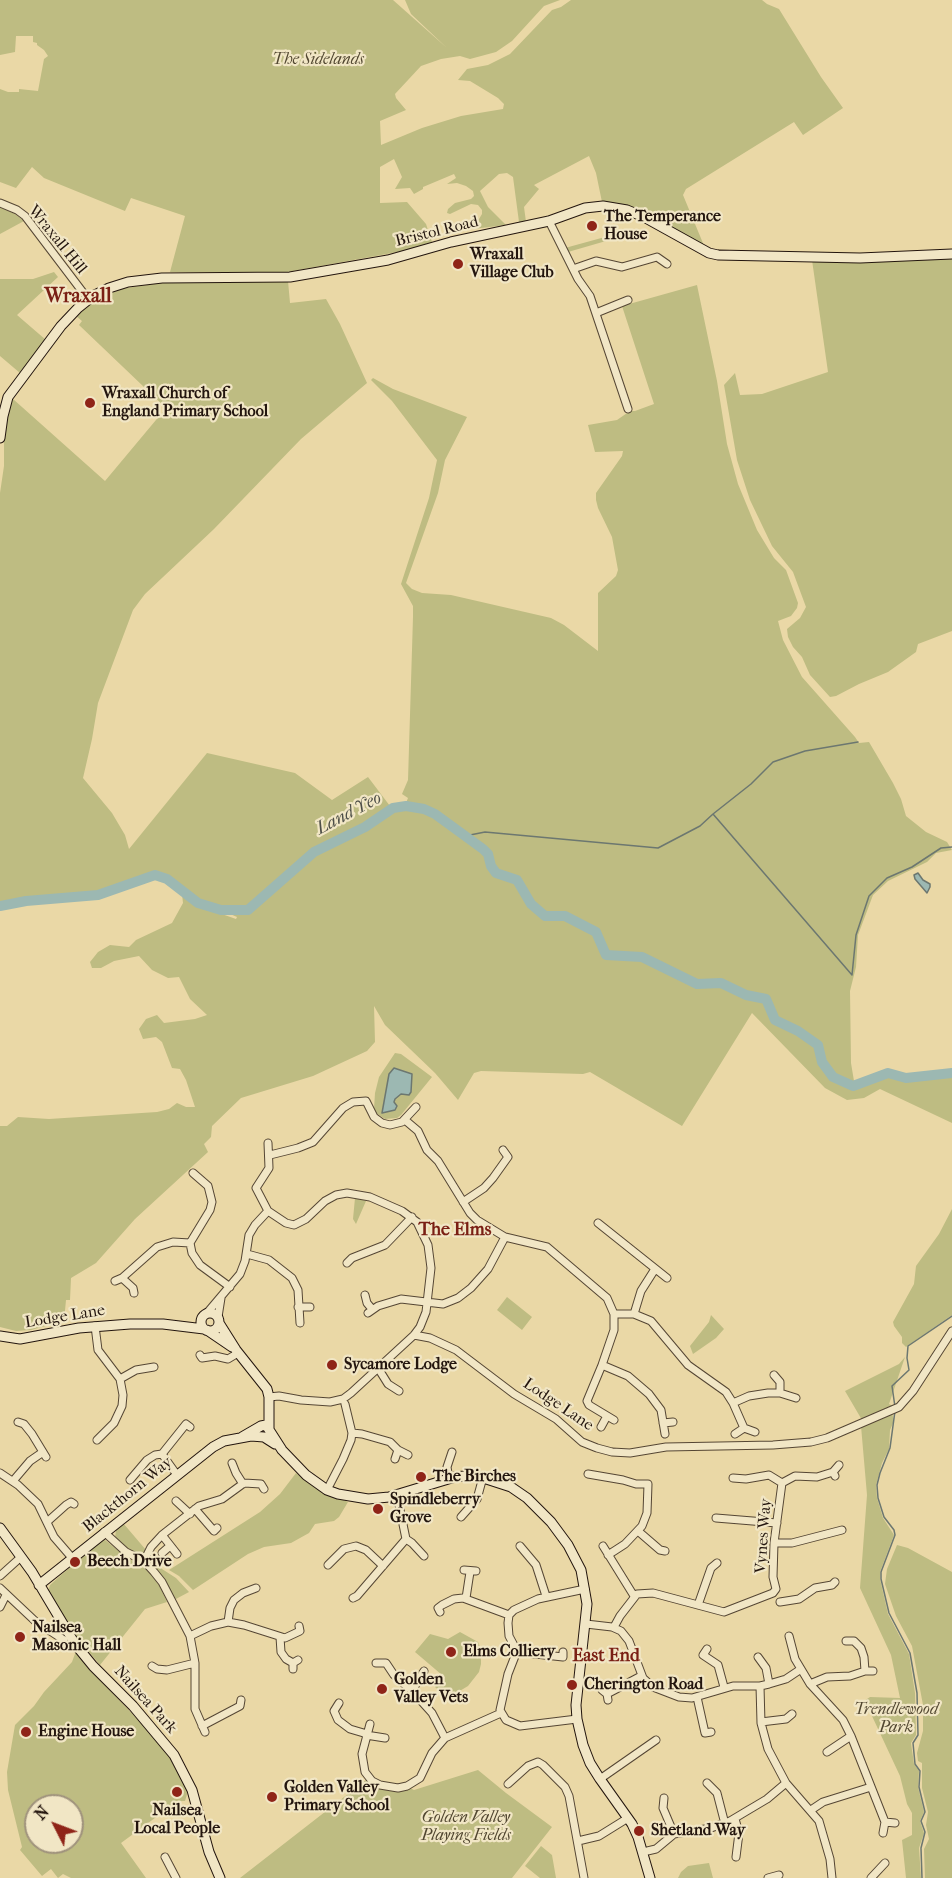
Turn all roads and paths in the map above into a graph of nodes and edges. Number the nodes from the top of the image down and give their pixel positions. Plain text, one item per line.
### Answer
1 (0, 203) edge
2 (549, 221) junction
3 (952, 254) edge
4 (667, 264) dead end
5 (573, 269) junction
6 (88, 299) junction
7 (625, 300) dead end
8 (596, 313) junction
9 (628, 409) dead end
10 (0, 438) edge
11 (416, 1107) dead end
12 (405, 1120) junction
13 (268, 1143) dead end
14 (270, 1155) junction
15 (518, 1159) dead end
16 (191, 1185) dead end
17 (463, 1202) junction
18 (268, 1211) junction
19 (412, 1217) junction
20 (598, 1223) dead end
21 (505, 1237) junction
22 (190, 1243) junction
23 (247, 1254) junction
24 (347, 1263) dead end
25 (655, 1269) junction
26 (667, 1278) dead end
27 (230, 1287) junction
28 (134, 1293) dead end
29 (224, 1293) junction
30 (365, 1294) dead end
31 (428, 1302) junction
32 (298, 1307) junction
33 (310, 1307) dead end
34 (614, 1314) junction
35 (634, 1314) junction
36 (205, 1315) junction
37 (219, 1320) junction
38 (300, 1323) dead end
39 (170, 1325) junction
40 (95, 1326) junction
41 (206, 1330) junction
42 (952, 1331) edge
43 (414, 1335) junction
44 (0, 1336) edge
45 (237, 1351) junction
46 (200, 1355) dead end
47 (602, 1365) junction
48 (154, 1367) dead end
49 (378, 1368) junction
50 (774, 1375) dead end
51 (120, 1379) junction
52 (396, 1388) dead end
53 (780, 1393) junction
54 (796, 1398) dead end
55 (269, 1399) junction
56 (733, 1403) junction
57 (345, 1404) dead end
58 (607, 1416) junction
59 (615, 1420) dead end
60 (22, 1422) dead end
61 (673, 1422) dead end
62 (663, 1423) junction
63 (190, 1427) dead end
64 (601, 1427) dead end
65 (744, 1428) junction
66 (264, 1431) junction
67 (755, 1432) dead end
68 (352, 1433) junction
69 (665, 1434) dead end
70 (735, 1434) dead end
71 (104, 1435) junction
72 (97, 1440) dead end
73 (110, 1442) dead end
74 (398, 1450) junction
75 (162, 1454) junction
76 (408, 1455) dead end
77 (453, 1456) dead end
78 (395, 1459) dead end
79 (839, 1465) dead end
80 (232, 1468) dead end
81 (0, 1473) edge
82 (588, 1474) dead end
83 (177, 1475) junction
84 (130, 1476) dead end
85 (483, 1477) junction
86 (733, 1478) dead end
87 (449, 1479) junction
88 (13, 1481) junction
89 (782, 1483) junction
90 (243, 1484) junction
91 (263, 1484) dead end
92 (327, 1490) junction
93 (397, 1495) junction
94 (72, 1501) dead end
95 (181, 1502) dead end
96 (192, 1512) junction
97 (465, 1516) dead end
98 (716, 1518) dead end
99 (47, 1522) junction
100 (777, 1522) junction
101 (0, 1528) edge
102 (217, 1528) dead end
103 (836, 1529) dead end
104 (638, 1531) junction
105 (104, 1532) junction
106 (162, 1535) junction
107 (406, 1539) junction
108 (774, 1543) junction
109 (520, 1545) dead end
110 (170, 1546) junction
111 (603, 1546) dead end
112 (162, 1552) dead end
113 (661, 1552) dead end
114 (177, 1554) dead end
115 (421, 1554) dead end
116 (608, 1555) junction
117 (21, 1557) junction
118 (73, 1559) junction
119 (144, 1561) junction
120 (328, 1562) dead end
121 (713, 1564) dead end
122 (383, 1566) junction
123 (470, 1571) dead end
124 (0, 1576) edge
125 (39, 1585) junction
126 (833, 1585) dead end
127 (258, 1587) dead end
128 (0, 1588) edge
129 (585, 1588) junction
130 (775, 1591) junction
131 (6, 1595) junction
132 (546, 1596) junction
133 (634, 1596) junction
134 (357, 1598) dead end
135 (466, 1599) junction
136 (698, 1605) junction
137 (0, 1606) edge
138 (440, 1612) dead end
139 (509, 1615) junction
140 (228, 1622) junction
141 (586, 1624) junction
142 (614, 1627) junction
143 (302, 1630) dead end
144 (190, 1636) junction
145 (280, 1637) junction
146 (64, 1640) dead end
147 (792, 1640) dead end
148 (846, 1641) dead end
149 (707, 1649) dead end
150 (517, 1652) junction
151 (564, 1652) dead end
152 (758, 1656) dead end
153 (376, 1663) dead end
154 (195, 1664) junction
155 (295, 1664) dead end
156 (801, 1669) junction
157 (154, 1670) dead end
158 (424, 1671) dead end
159 (865, 1671) junction
160 (873, 1671) dead end
161 (641, 1676) junction
162 (769, 1684) junction
163 (810, 1684) junction
164 (760, 1686) junction
165 (724, 1687) junction
166 (412, 1691) junction
167 (606, 1694) dead end
168 (697, 1697) junction
169 (339, 1703) dead end
170 (242, 1706) dead end
171 (501, 1713) junction
172 (792, 1714) dead end
173 (577, 1719) junction
174 (761, 1722) junction
175 (370, 1724) dead end
176 (711, 1732) dead end
177 (367, 1734) junction
178 (851, 1736) junction
179 (385, 1738) dead end
180 (445, 1738) junction
181 (654, 1744) dead end
182 (827, 1752) dead end
183 (600, 1779) junction
184 (707, 1783) dead end
185 (508, 1784) dead end
186 (786, 1784) junction
187 (872, 1787) junction
188 (661, 1801) dead end
189 (811, 1810) junction
190 (628, 1818) junction
191 (735, 1819) junction
192 (885, 1821) junction
193 (895, 1823) dead end
194 (725, 1824) junction
195 (883, 1833) dead end
196 (674, 1834) junction
197 (578, 1840) junction
198 (643, 1852) junction
199 (165, 1857) dead end
200 (736, 1857) dead end
201 (885, 1863) dead end
202 (779, 1875) dead end
203 (176, 1878) edge
204 (220, 1878) edge
205 (584, 1878) edge
206 (650, 1878) edge
207 (768, 1878) edge
208 (832, 1878) edge
209 (871, 1878) edge

1 - 6 street, Wraxall Hill
2 - 3 street, Bristol Road
2 - 5 street
2 - 6 street, Bristol Road
4 - 5 street
5 - 8 street
6 - 10 street, Bristol Road
7 - 8 street
8 - 9 street
11 - 12 street
12 - 14 street
12 - 17 street
13 - 14 street
14 - 18 street
15 - 17 street
16 - 22 street
17 - 21 street
18 - 19 street
18 - 23 street
19 - 24 street
19 - 31 street
20 - 25 street
21 - 31 street
21 - 34 street
22 - 27 street
22 - 28 street
23 - 27 street
23 - 32 street
25 - 26 street
25 - 35 street
27 - 29 street
29 - 36 street
29 - 37 street
30 - 31 street
31 - 43 street
32 - 33 street
32 - 38 street
34 - 35 street
34 - 47 street
35 - 56 street
36 - 37 street
36 - 39 street, Lodge Lane
36 - 41 street
37 - 41 street
37 - 45 street, Lodge Lane
39 - 40 street, Lodge Lane
39 - 41 street, Lodge Lane
40 - 44 street, Lodge Lane
40 - 51 street
41 - 45 street, Lodge Lane
42 - 43 street, Lodge Lane
43 - 49 street
45 - 46 street
45 - 55 street, Lodge Lane
47 - 58 street
47 - 62 street
48 - 51 street
49 - 52 street
49 - 55 street
50 - 53 street
51 - 71 street
53 - 54 street
53 - 56 street
55 - 66 street
56 - 65 street
57 - 68 street
58 - 59 street
58 - 64 street
60 - 88 street
61 - 62 street
62 - 69 street
63 - 75 street
65 - 67 street
65 - 70 street
66 - 83 street, Blackthorn Way
66 - 92 street
68 - 74 street
68 - 92 street
71 - 72 street
71 - 73 street
74 - 76 street
74 - 78 street
75 - 83 street
75 - 84 street
77 - 87 street
79 - 89 street
80 - 90 street
81 - 88 street
82 - 104 street
83 - 105 street, Blackthorn Way
85 - 87 street
85 - 97 street
85 - 129 street
86 - 89 street
87 - 93 street
88 - 99 street
89 - 100 street, Vynes Way
90 - 91 street
90 - 96 street
92 - 93 street
93 - 107 street
94 - 99 street
95 - 96 street
96 - 102 street
96 - 106 street
98 - 100 street
99 - 118 street
100 - 108 street, Vynes Way
101 - 117 street, Nailsea Park
103 - 108 street
104 - 113 street
104 - 116 street
105 - 118 street, Blackthorn Way
105 - 119 street
106 - 110 street
106 - 119 street
107 - 115 street
107 - 122 street
108 - 130 street, Vynes Way
109 - 132 street
110 - 112 street
110 - 114 street
111 - 116 street
116 - 133 street
117 - 124 street
117 - 125 street, Nailsea Park
118 - 125 street, Blackthorn Way
119 - 144 street
120 - 122 street
121 - 136 street
122 - 134 street
123 - 135 street
125 - 204 street, Nailsea Park
126 - 130 street, Vynes Way
127 - 140 street
128 - 131 street
129 - 132 street
129 - 141 street
130 - 136 street, Vynes Way
131 - 137 street
131 - 146 street
132 - 139 street
133 - 136 street, Vynes Way
133 - 142 street
135 - 138 street
135 - 139 street
139 - 150 street
140 - 144 street
140 - 145 street
141 - 142 street
141 - 173 street
142 - 161 street
143 - 145 street
144 - 154 street
145 - 155 street
147 - 156 street
148 - 159 street
149 - 165 street
150 - 151 street
150 - 171 street
152 - 162 street
153 - 166 street
154 - 157 street
154 - 170 street
156 - 162 street
156 - 163 street
158 - 166 street
159 - 160 street
159 - 163 street
161 - 167 street
161 - 168 street
162 - 164 street
163 - 178 street
164 - 165 street
164 - 174 street
165 - 168 street
166 - 180 street
168 - 176 street
169 - 177 street
171 - 173 street
171 - 180 street
172 - 174 street
173 - 183 street
174 - 186 street
175 - 177 street
177 - 179 street
177 - 180 street
178 - 182 street
178 - 187 street
181 - 183 street
183 - 190 street
184 - 194 street
185 - 197 street
186 - 189 street
186 - 191 street
187 - 189 street
187 - 192 street
188 - 196 street
189 - 208 street
190 - 197 street
190 - 198 street
191 - 194 street
191 - 200 street
192 - 193 street
192 - 195 street
194 - 196 street
196 - 198 street
197 - 205 street
198 - 206 street
199 - 203 street
201 - 209 street
202 - 207 street

